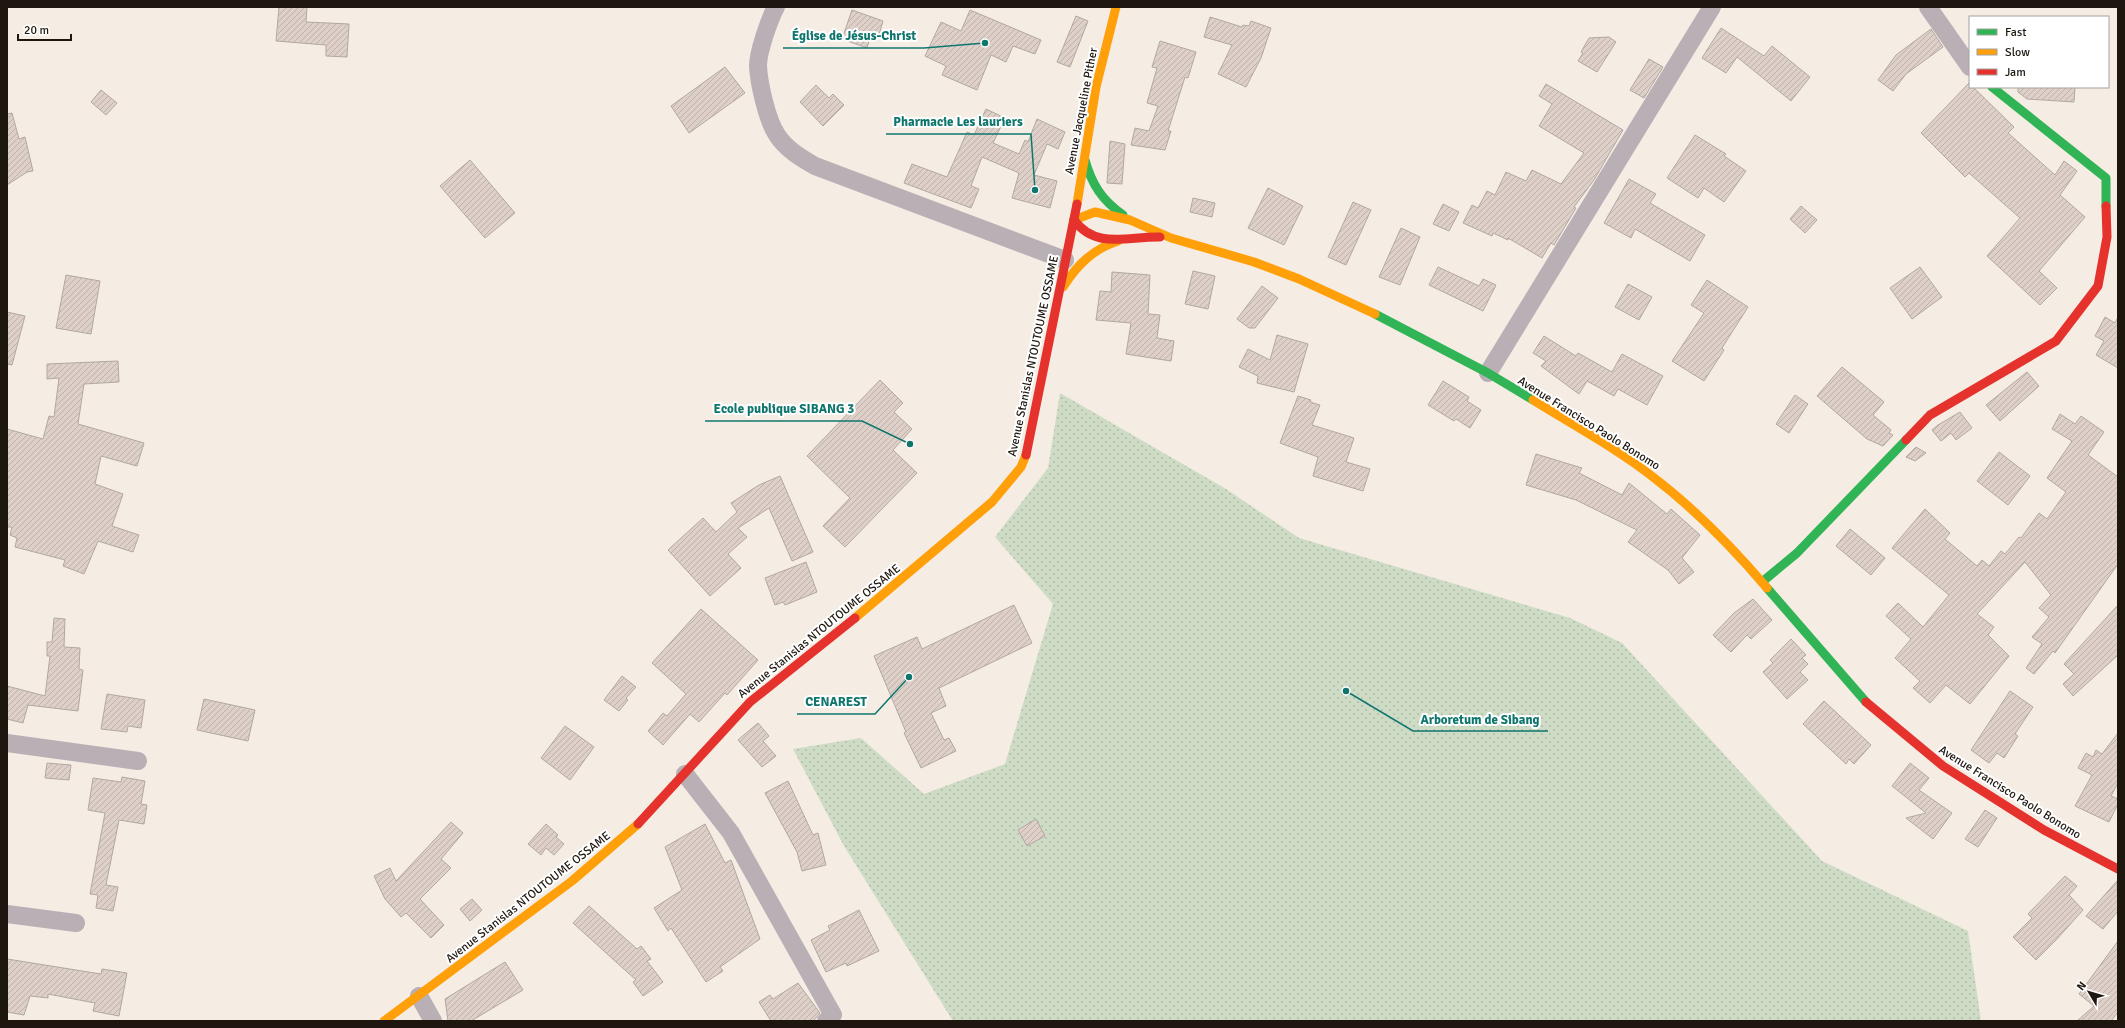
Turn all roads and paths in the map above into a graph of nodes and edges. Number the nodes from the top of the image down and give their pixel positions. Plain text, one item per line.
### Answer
1 (776, 7) edge
2 (1116, 7) edge
3 (1712, 7) edge
4 (1928, 7) edge
5 (1969, 66) edge
6 (1993, 88) edge
7 (1084, 153) junction
8 (1074, 220) junction
9 (1130, 220) junction
10 (1126, 238) junction
11 (1171, 238) junction
12 (1065, 260) junction
13 (1059, 293) junction
14 (1488, 372) junction
15 (1762, 582) junction
16 (7, 743) edge
17 (138, 761) dead end
18 (685, 774) junction
19 (2118, 869) edge
20 (7, 914) edge
21 (76, 923) dead end
22 (419, 996) junction
23 (384, 1021) edge
24 (433, 1021) edge
25 (826, 1021) edge

1 - 12 street
2 - 7 street, Avenue Jacqueline Pither
3 - 14 street
4 - 5 street
6 - 15 street
7 - 8 street, Avenue Jacqueline Pither
7 - 9 street
8 - 9 street
8 - 10 street
8 - 12 street, Avenue Stanislas NTOUTOUME OSSAME
9 - 11 street
10 - 11 street
10 - 13 street
11 - 14 street, Avenue Francisco Paolo Bonomo
12 - 13 street, Avenue Stanislas NTOUTOUME OSSAME
13 - 18 street, Avenue Stanislas NTOUTOUME OSSAME
14 - 15 street, Avenue Francisco Paolo Bonomo
15 - 19 street, Avenue Francisco Paolo Bonomo
16 - 17 street
18 - 22 street, Avenue Stanislas NTOUTOUME OSSAME
18 - 25 street
20 - 21 street
22 - 23 street, Avenue Stanislas NTOUTOUME OSSAME
22 - 24 street

